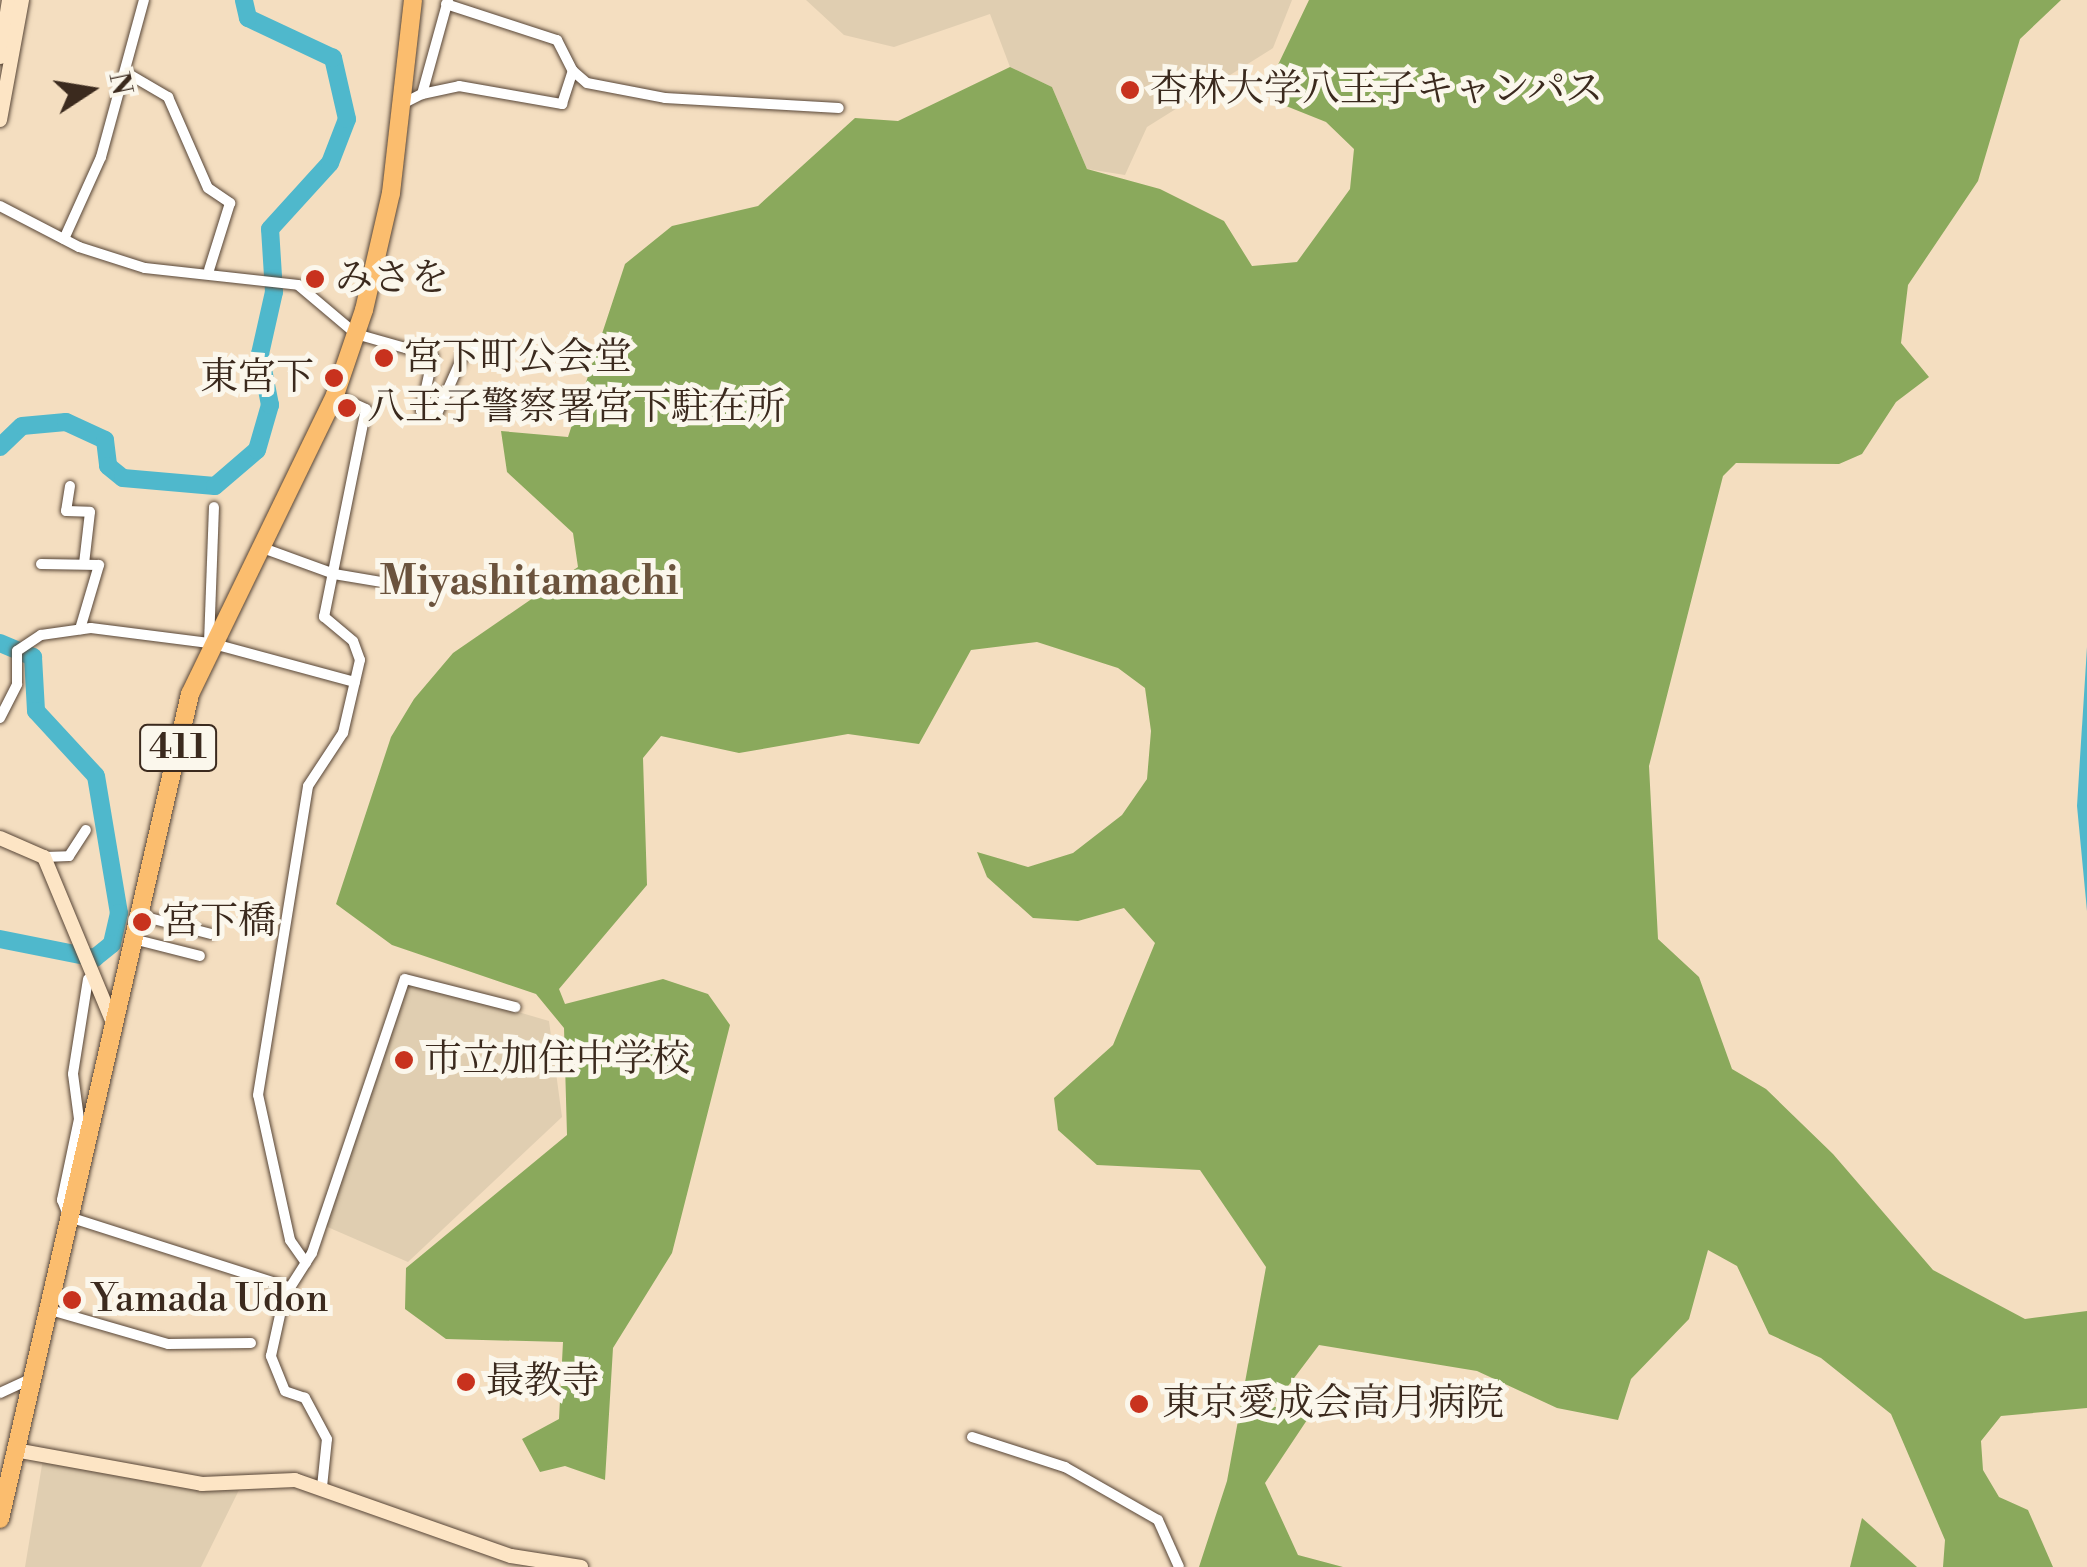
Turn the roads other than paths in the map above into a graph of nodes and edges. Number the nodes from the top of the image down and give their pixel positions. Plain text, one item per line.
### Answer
1 (9, 0) edge
2 (22, 0) edge
3 (144, 0) edge
4 (413, 0) edge
5 (447, 2) edge
6 (0, 56) edge
7 (574, 71) junction
8 (127, 74) junction
9 (422, 94) junction
10 (404, 103) junction
11 (839, 108) dead end
12 (0, 120) edge
13 (0, 206) edge
14 (64, 240) junction
15 (208, 270) junction
16 (356, 334) junction
17 (505, 348) dead end
18 (335, 395) junction
19 (70, 486) dead end
20 (214, 507) dead end
21 (259, 546) junction
22 (41, 564) dead end
23 (84, 564) junction
24 (334, 574) junction
25 (394, 584) dead end
26 (80, 629) junction
27 (209, 643) junction
28 (356, 682) junction
29 (0, 718) edge
30 (86, 830) dead end
31 (0, 838) edge
32 (41, 854) junction
33 (138, 914) junction
34 (211, 934) dead end
35 (133, 939) junction
36 (200, 956) dead end
37 (86, 966) junction
38 (515, 1007) dead end
39 (113, 1022) junction
40 (69, 1218) junction
41 (306, 1263) junction
42 (289, 1286) junction
43 (48, 1309) junction
44 (251, 1342) dead end
45 (30, 1379) junction
46 (0, 1393) edge
47 (972, 1437) dead end
48 (8, 1449) edge
49 (322, 1488) junction
50 (0, 1520) edge
51 (581, 1567) edge
52 (1179, 1567) edge

1 - 6 main road
2 - 12 main road
3 - 8 street
4 - 10 highway, 411
5 - 7 street
5 - 9 street
7 - 9 street
7 - 11 street
8 - 14 street
8 - 15 street
9 - 10 street
10 - 16 highway, 411
13 - 14 street
14 - 15 street
15 - 16 street
16 - 17 street
16 - 18 highway, 411
18 - 21 highway, 411
18 - 24 street
19 - 23 street
20 - 27 street
21 - 24 street
21 - 27 highway, 411
22 - 23 street
23 - 26 street
24 - 25 street
24 - 28 street
26 - 27 street
26 - 29 street
27 - 28 street
27 - 33 highway, 411
28 - 41 street
30 - 32 street
31 - 32 main road
32 - 37 main road
33 - 34 street
33 - 35 highway, 411
35 - 36 street
35 - 39 highway, 411
37 - 39 main road
37 - 40 street
38 - 41 street
39 - 40 highway, 411
40 - 42 street
40 - 43 highway, 411
41 - 42 street
42 - 49 street
43 - 44 street
43 - 45 highway, 411
45 - 46 street
45 - 48 highway, 411
47 - 52 street
48 - 49 main road
48 - 50 highway, 411
49 - 51 main road

